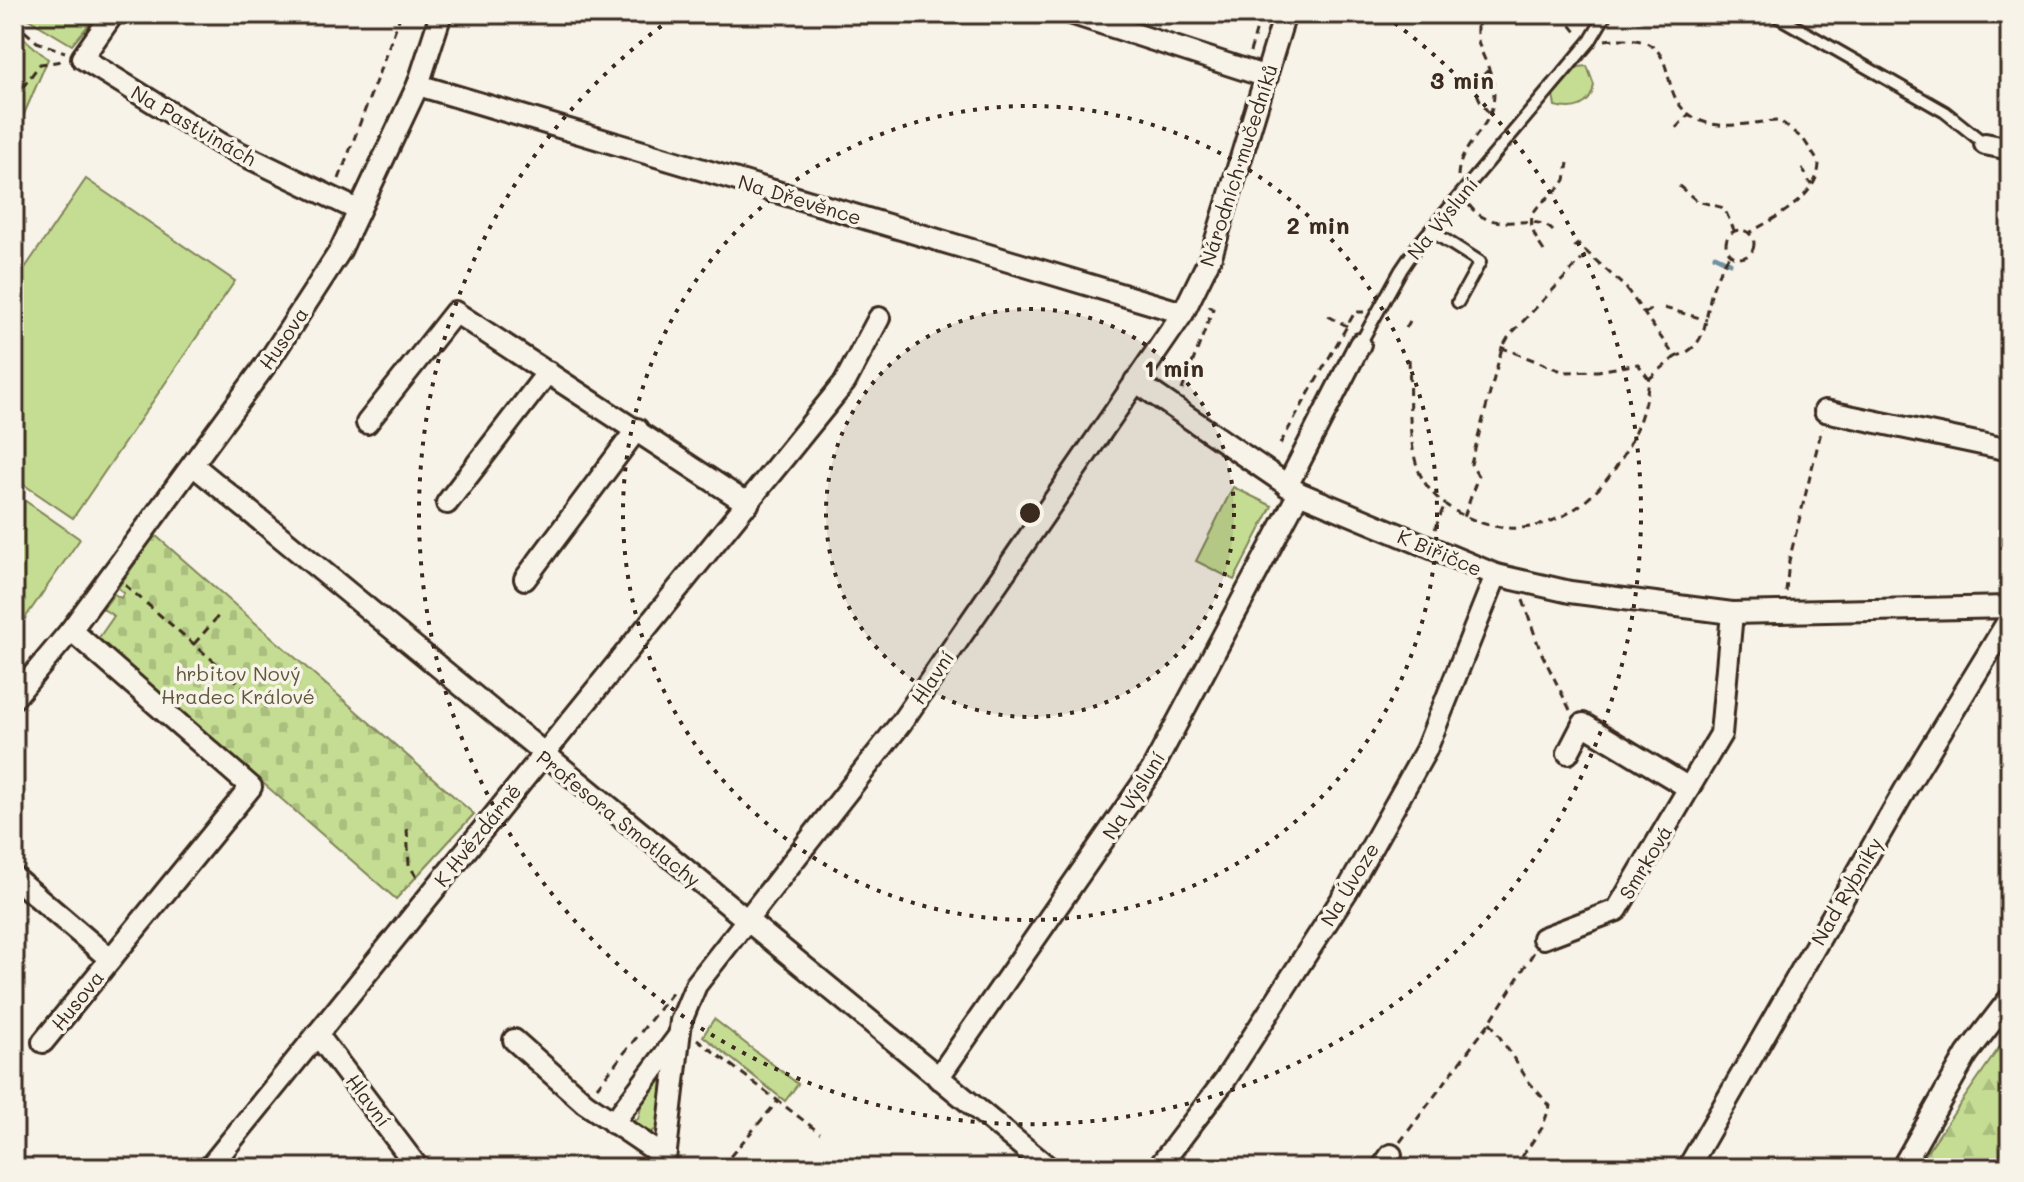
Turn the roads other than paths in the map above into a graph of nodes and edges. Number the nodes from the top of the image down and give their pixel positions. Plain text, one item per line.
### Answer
1 (113, 14) edge
2 (441, 14) edge
3 (1073, 14) edge
4 (1285, 14) edge
5 (1606, 14) edge
6 (1773, 14) edge
7 (1267, 77) junction
8 (418, 85) junction
9 (1985, 144) joint
10 (2010, 149) edge
11 (358, 210) junction
12 (1431, 231) junction
13 (1458, 302) dead end
14 (1183, 313) junction
15 (879, 318) dead end
16 (1362, 340) joint
17 (548, 372) junction
18 (1135, 381) junction
19 (1825, 411) road end
20 (367, 423) dead end
21 (637, 429) junction
22 (2010, 450) edge
23 (193, 465) junction
24 (1293, 490) junction
25 (447, 503) dead end
26 (748, 504) junction
27 (1496, 575) junction
28 (525, 579) dead end
29 (2010, 607) edge
30 (1732, 613) junction
31 (2010, 618) edge
32 (71, 630) junction
33 (14, 698) edge
34 (1568, 753) dead end
35 (542, 754) junction
36 (1689, 788) junction
37 (14, 877) edge
38 (746, 921) junction
39 (1543, 938) road end
40 (110, 959) junction
41 (2010, 998) edge
42 (317, 1034) junction
43 (688, 1037) junction
44 (514, 1040) dead end
45 (43, 1042) dead end
46 (938, 1078) junction
47 (613, 1123) junction
48 (665, 1163) edge
49 (209, 1168) edge
50 (418, 1168) edge
51 (1049, 1168) edge
52 (1158, 1168) edge
53 (1688, 1168) edge
54 (1902, 1168) edge

1 - 11 street, Na Pastvinách
2 - 8 street, Husova
3 - 7 street
4 - 7 street, Národních mučedníků
5 - 12 lane, Na Výsluní
6 - 9 lane
7 - 14 street, Národních mučedníků
8 - 11 street, Husova
8 - 14 street, Na Dřevěnce
9 - 10 street
11 - 23 street, Husova
12 - 13 lane
12 - 16 lane, Na Výsluní
14 - 18 street, Hlavní
15 - 26 street, K Hvězdárně
16 - 24 street, Na Výsluní
17 - 20 street
17 - 21 street
17 - 25 street
18 - 24 street, K Biřičce
18 - 38 street, Hlavní
19 - 22 street
21 - 26 street
21 - 28 street
23 - 32 street, Husova
23 - 35 street, Profesora Smotlachy
24 - 27 street, K Biřičce
24 - 46 street, Na Výsluní
26 - 35 street, K Hvězdárně
27 - 30 street, K Biřičce
27 - 52 street, Na Úvoze
29 - 30 street, K Biřičce
30 - 36 street, Smrková
31 - 53 street, Nad Rybníky
32 - 33 street, Husova
32 - 40 street, Husova
34 - 36 street
35 - 38 street, Profesora Smotlachy
35 - 42 street, K Hvězdárně
36 - 39 street, Smrková
37 - 40 street, Husova
38 - 43 street, Hlavní
38 - 46 street, Profesora Smotlachy
40 - 45 street, Husova
41 - 54 street
42 - 49 street, K Hvězdárně
42 - 50 street, Hlavní
43 - 47 street, Hlavní
43 - 48 street, Hlavní
44 - 47 street, Hlavní
46 - 51 street, Profesora Smotlachy
47 - 48 street, Hlavní

